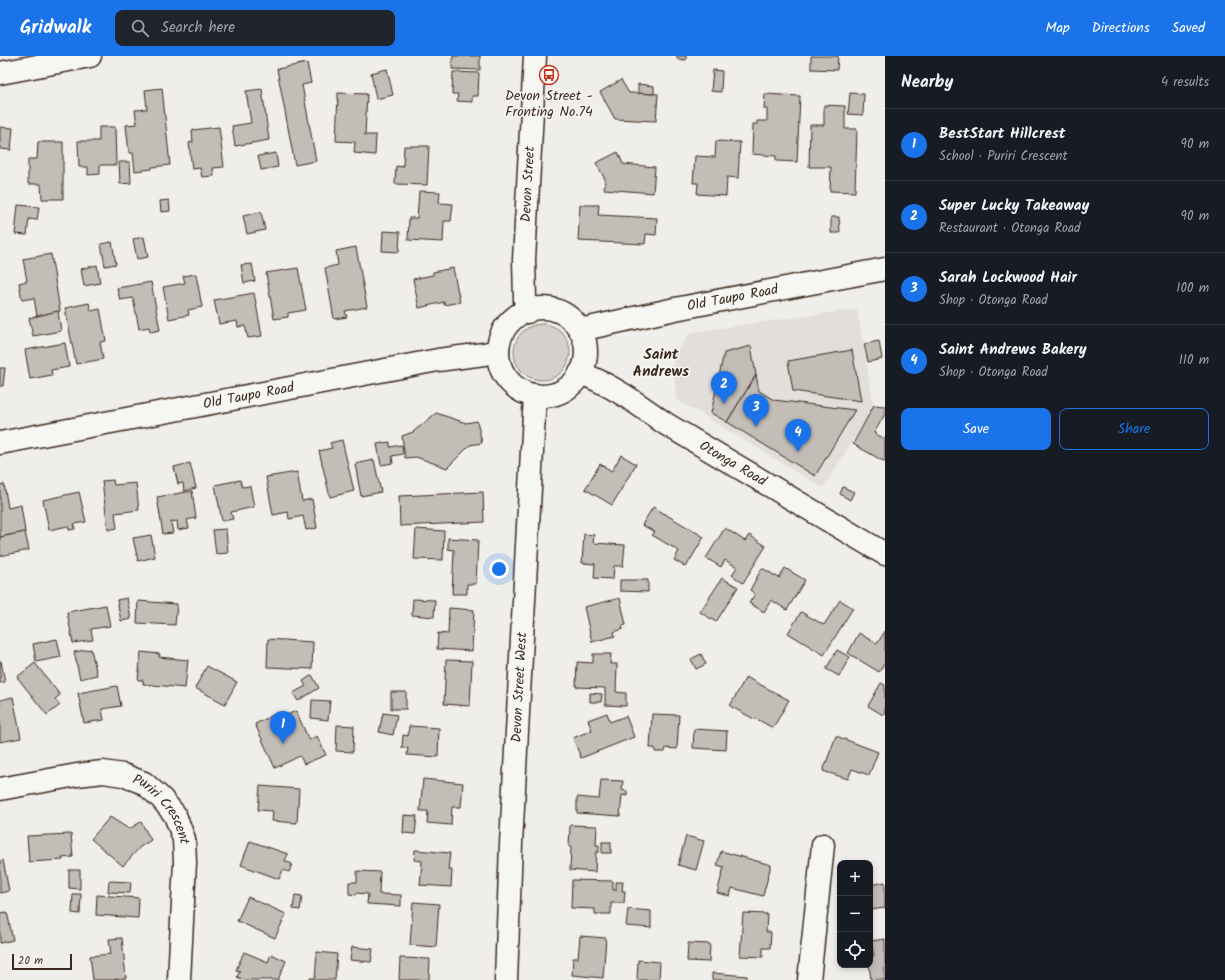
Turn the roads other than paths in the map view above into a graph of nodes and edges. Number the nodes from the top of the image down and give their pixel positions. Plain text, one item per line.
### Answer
1 (90, 56) edge
2 (535, 56) edge
3 (0, 74) edge
4 (885, 269) edge
5 (527, 312) junction
6 (580, 330) junction
7 (498, 351) junction
8 (580, 373) junction
9 (535, 395) junction
10 (0, 443) edge
11 (885, 554) edge
12 (0, 789) edge
13 (823, 845) dead end
14 (178, 980) edge
15 (506, 980) edge
16 (809, 980) edge

1 - 3 main road
2 - 5 main road, Devon Street
4 - 6 main road, Old Taupo Road
5 - 6 main road
5 - 7 main road
6 - 8 main road
7 - 9 main road
7 - 10 main road, Old Taupo Road
8 - 9 main road
8 - 11 main road, Otonga Road
9 - 15 main road, Devon Street West
12 - 14 main road, Puriri Crescent
13 - 16 main road

